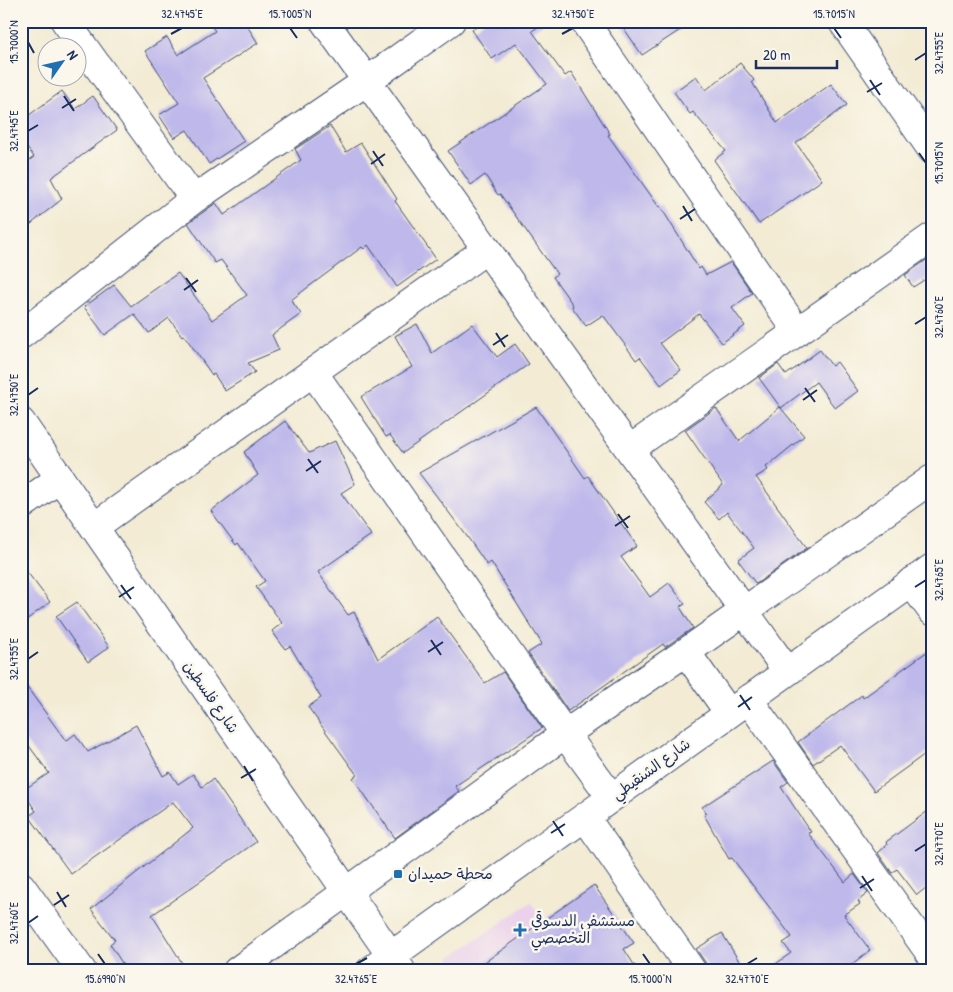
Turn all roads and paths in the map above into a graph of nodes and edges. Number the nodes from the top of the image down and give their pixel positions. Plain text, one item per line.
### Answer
1 (65, 21) edge
2 (324, 21) edge
3 (451, 21) edge
4 (584, 21) edge
5 (842, 21) edge
6 (367, 81) junction
7 (932, 150) edge
8 (194, 199) junction
9 (932, 237) edge
10 (487, 250) junction
11 (797, 331) junction
12 (21, 335) edge
13 (313, 372) junction
14 (21, 422) edge
15 (630, 449) junction
16 (60, 478) junction
17 (932, 479) edge
18 (21, 506) edge
19 (94, 527) junction
20 (921, 575) edge
21 (745, 611) junction
22 (932, 611) edge
23 (686, 652) junction
24 (787, 671) junction
25 (738, 706) junction
26 (565, 734) junction
27 (611, 797) junction
28 (585, 817) junction
29 (21, 886) edge
30 (347, 891) junction
31 (932, 956) edge
32 (388, 966) edge
33 (82, 971) edge
34 (237, 971) edge
35 (692, 971) edge

1 - 8 street
2 - 6 street
3 - 6 street
4 - 11 street
5 - 7 street
6 - 8 street
6 - 10 street
8 - 12 street
9 - 11 street
10 - 13 street
10 - 15 street
11 - 15 street
13 - 19 street
13 - 26 street
14 - 16 street, شارع فلسطين
15 - 21 street
16 - 18 street
16 - 19 street, شارع فلسطين
17 - 21 street
19 - 30 street, شارع فلسطين
20 - 22 street
20 - 24 street, شارع الشنقيطي
21 - 23 street
21 - 24 street
23 - 25 street
23 - 26 street
24 - 25 street, شارع الشنقيطي
25 - 27 street, شارع الشنقيطي
25 - 31 street
26 - 27 street
26 - 30 street
27 - 28 street, شارع الشنقيطي
28 - 32 street, شارع الشنقيطي
28 - 35 street
29 - 33 street
30 - 32 street, شارع فلسطين
30 - 34 street

